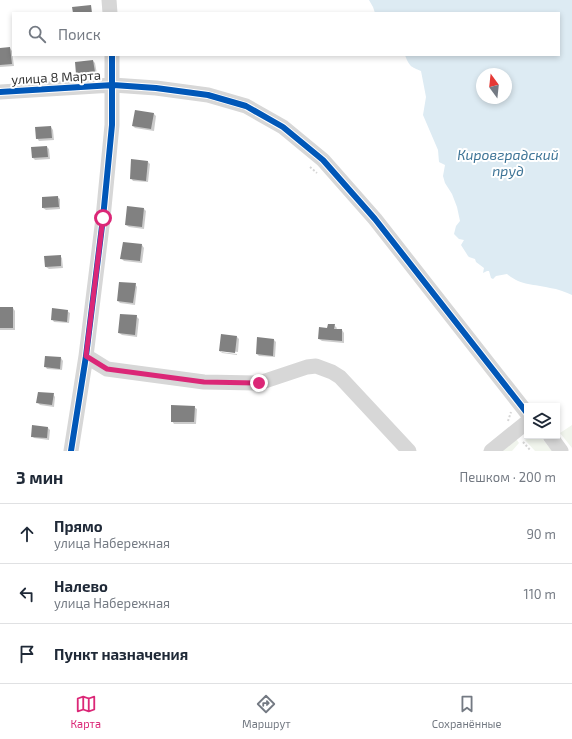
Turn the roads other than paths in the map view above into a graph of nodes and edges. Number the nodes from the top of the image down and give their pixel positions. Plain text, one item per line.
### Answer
1 (109, 0) edge
2 (110, 12) edge
3 (112, 56) edge
4 (113, 85) junction
5 (0, 92) edge
6 (86, 356) junction
7 (524, 409) edge
8 (524, 425) edge
9 (552, 439) edge
10 (72, 451) edge
11 (409, 451) edge
12 (491, 451) edge
13 (561, 451) edge

1 - 2 street
3 - 4 street
4 - 5 street, улица 8 Марта
4 - 6 street
4 - 7 street, улица 8 Марта
6 - 10 street
6 - 11 street
8 - 12 street
9 - 13 street

